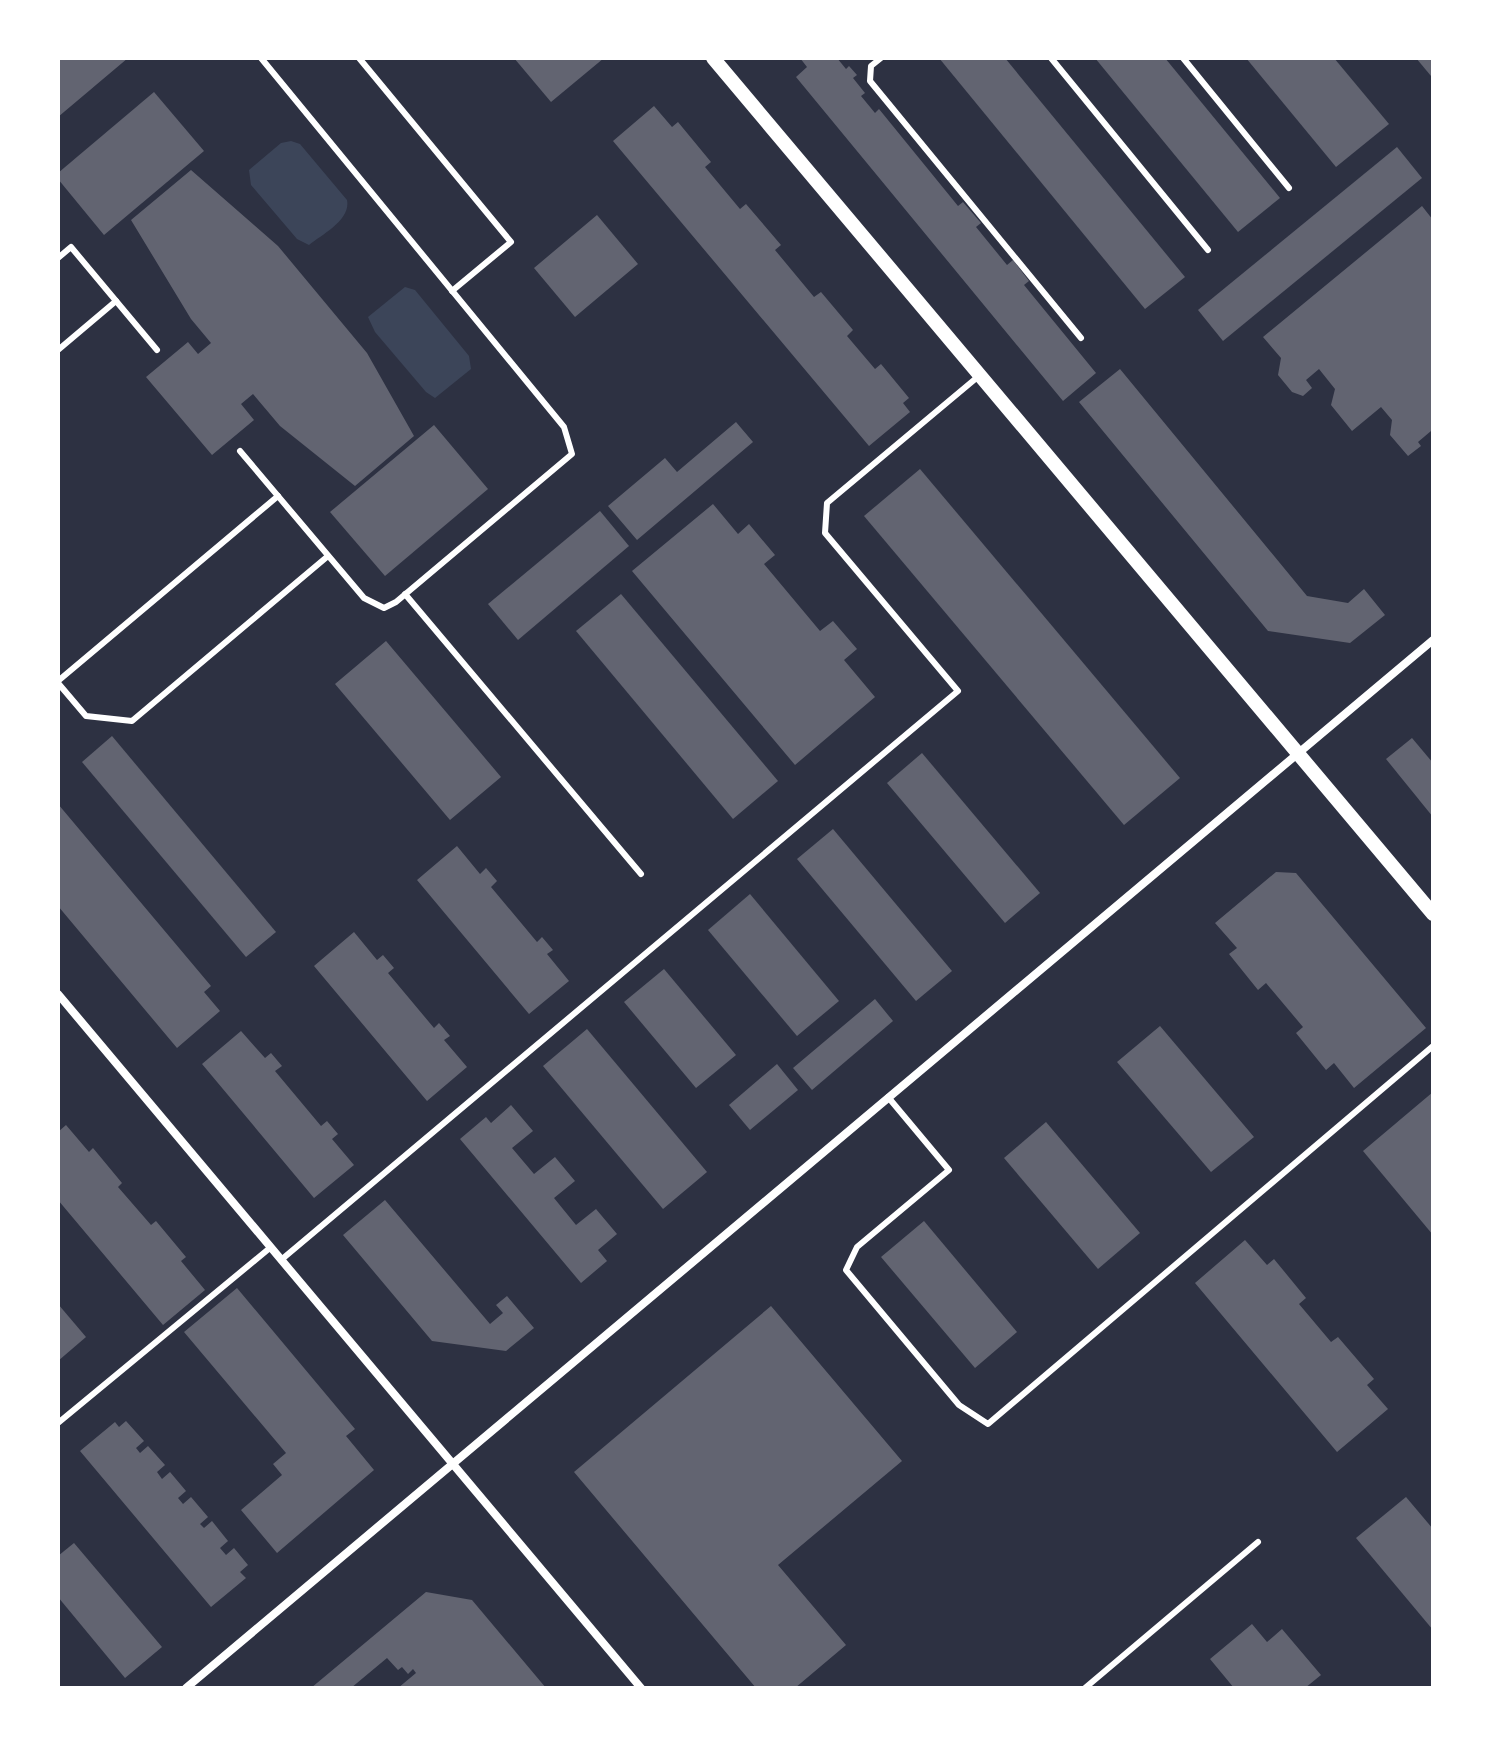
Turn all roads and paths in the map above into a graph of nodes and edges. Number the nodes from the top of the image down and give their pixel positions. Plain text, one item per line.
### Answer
1 (261, 58) edge
2 (359, 58) edge
3 (713, 58) edge
4 (881, 58) edge
5 (1051, 58) edge
6 (1183, 58) edge
7 (1289, 188) dead end
8 (1208, 250) dead end
9 (58, 258) edge
10 (452, 291) junction
11 (116, 301) junction
12 (1081, 338) dead end
13 (58, 350) edge
14 (157, 350) dead end
15 (980, 375) junction
16 (240, 451) dead end
17 (278, 496) junction
18 (328, 556) junction
19 (405, 594) junction
20 (1433, 640) edge
21 (58, 682) edge
22 (1297, 753) junction
23 (641, 874) dead end
24 (1433, 914) edge
25 (58, 994) edge
26 (1433, 1046) edge
27 (888, 1097) junction
28 (271, 1247) junction
29 (281, 1260) junction
30 (58, 1423) edge
31 (453, 1464) junction
32 (1258, 1542) dead end
33 (186, 1688) edge
34 (641, 1688) edge
35 (1085, 1688) edge

1 - 10 lane
2 - 10 lane
3 - 15 street
4 - 12 lane
5 - 8 lane
6 - 7 lane
9 - 11 lane
10 - 19 lane
11 - 13 lane
11 - 14 lane
15 - 22 street
15 - 29 lane
16 - 17 lane
17 - 18 lane
17 - 21 lane
18 - 19 lane
18 - 21 lane
19 - 23 lane
20 - 22 street
22 - 24 street
22 - 27 street
25 - 28 street
26 - 27 lane
27 - 31 street
28 - 29 street
28 - 30 lane
29 - 31 street
31 - 33 street
31 - 34 street
32 - 35 lane

